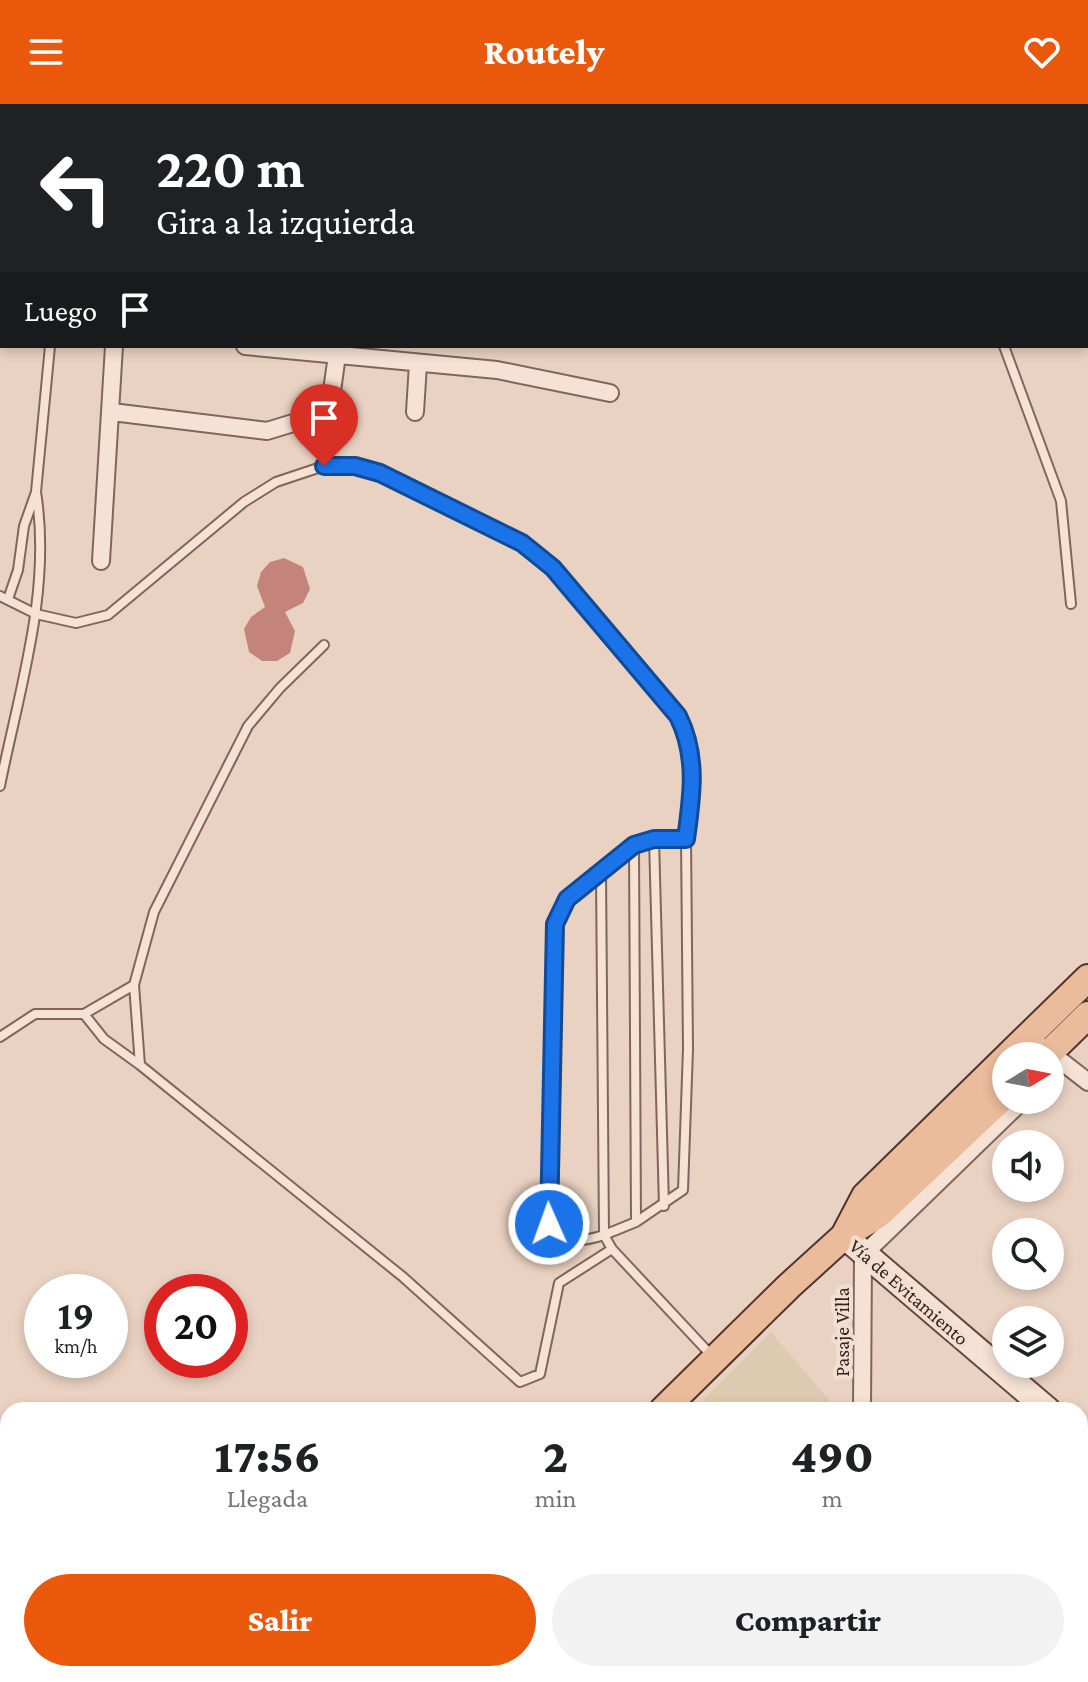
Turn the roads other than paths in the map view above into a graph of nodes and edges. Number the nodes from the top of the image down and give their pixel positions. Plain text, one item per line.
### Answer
1 (50, 348) edge
2 (114, 348) edge
3 (282, 348) edge
4 (1005, 348) edge
5 (338, 351) edge
6 (418, 364) junction
7 (610, 393) dead end
8 (112, 412) junction
9 (415, 412) dead end
10 (36, 492) junction
11 (101, 561) dead end
12 (4, 598) edge
13 (1071, 604) dead end
14 (36, 614) junction
15 (324, 645) dead end
16 (4, 740) edge
17 (0, 786) edge
18 (654, 839) junction
19 (686, 839) junction
20 (634, 845) junction
21 (601, 873) junction
22 (1088, 978) edge
23 (134, 985) junction
24 (84, 1014) junction
25 (1088, 1015) edge
26 (1029, 1035) junction
27 (0, 1037) edge
28 (1022, 1042) edge
29 (1035, 1042) edge
30 (1064, 1044) edge
31 (140, 1065) junction
32 (1064, 1068) edge
33 (992, 1072) edge
34 (1088, 1082) edge
35 (992, 1107) edge
36 (1009, 1114) edge
37 (664, 1206) junction
38 (636, 1222) junction
39 (604, 1235) junction
40 (844, 1236) junction
41 (612, 1249) junction
42 (863, 1255) junction
43 (714, 1358) junction
44 (671, 1402) edge
45 (862, 1402) edge
46 (1038, 1402) edge

1 - 10 lane
2 - 8 street
3 - 5 street
4 - 13 lane
5 - 6 street
5 - 8 street
6 - 7 street
6 - 9 street
8 - 11 street
10 - 12 lane
10 - 14 lane
12 - 14 lane
14 - 16 lane
14 - 19 lane
15 - 23 lane
16 - 17 lane
18 - 19 lane
18 - 20 lane
18 - 37 lane
19 - 37 lane
20 - 21 lane
20 - 38 lane
21 - 39 lane
21 - 39 lane
22 - 26 main road
23 - 24 lane
23 - 31 lane
24 - 27 lane
24 - 31 lane
25 - 30 main road
26 - 28 main road
26 - 29 street
31 - 41 lane
32 - 34 street
33 - 40 main road
35 - 40 main road
36 - 42 street
37 - 38 lane
38 - 39 lane
39 - 41 lane
40 - 42 main road, Vía de Evitamiento
40 - 43 main road
41 - 43 lane
42 - 45 street, Pasaje Villa
42 - 46 main road, Vía de Evitamiento
43 - 44 main road

